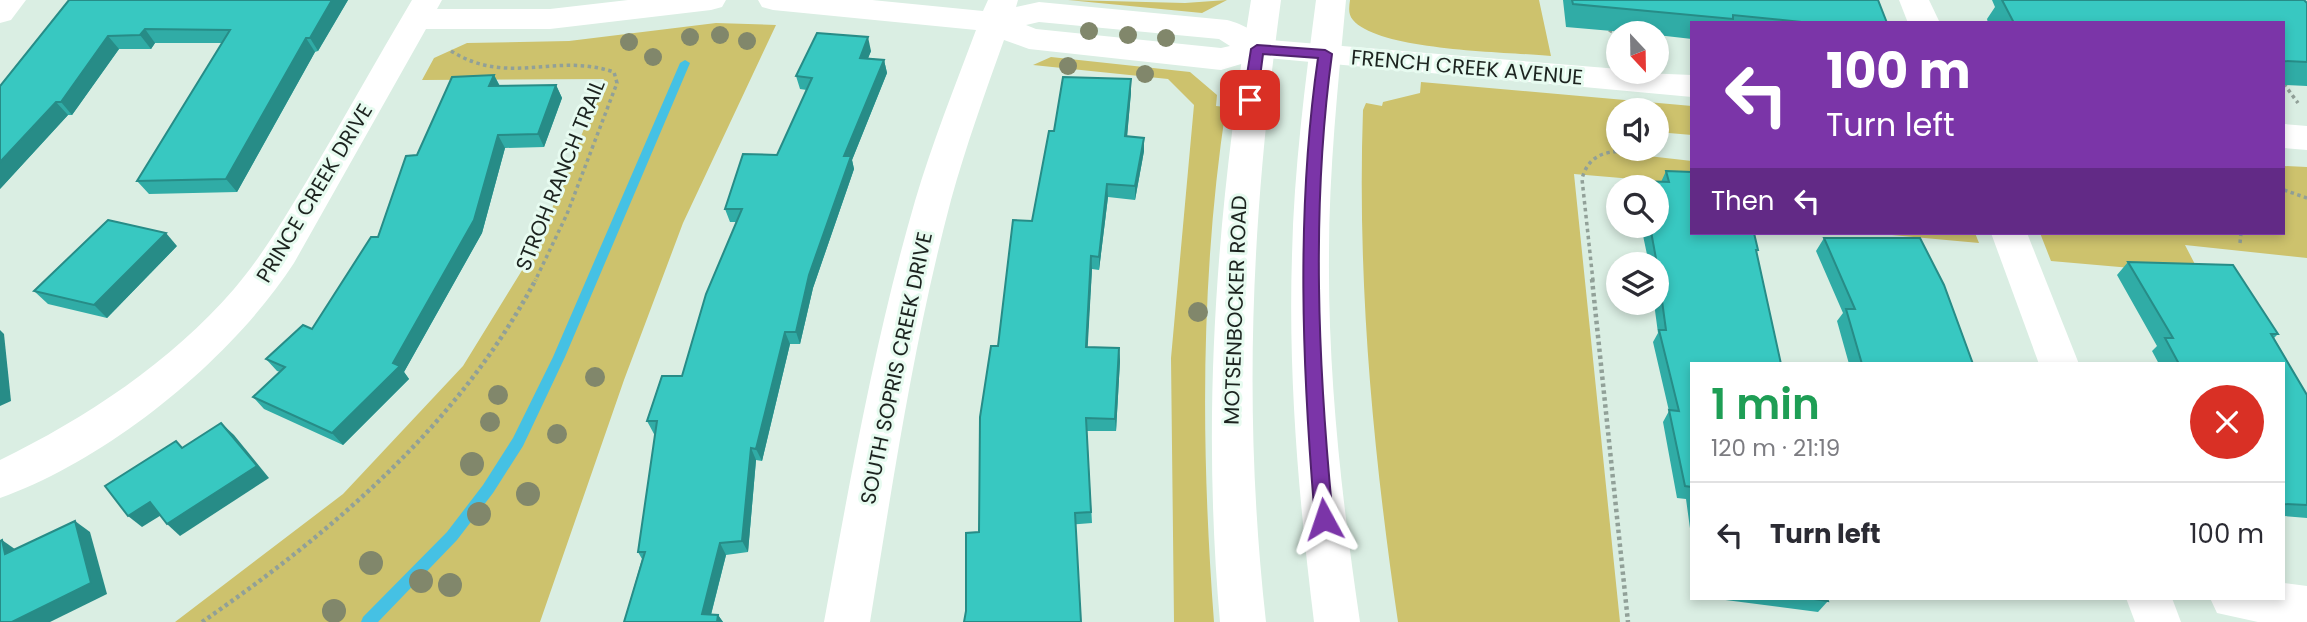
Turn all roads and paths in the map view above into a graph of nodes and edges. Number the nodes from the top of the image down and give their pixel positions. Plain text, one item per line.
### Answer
1 (12, 0) edge
2 (710, 0) edge
3 (773, 0) edge
4 (1266, 0) edge
5 (1331, 0) edge
6 (1914, 0) edge
7 (421, 9) edge
8 (999, 11) edge
9 (0, 13) edge
10 (1923, 21) edge
11 (446, 47) dead end
12 (1257, 49) junction
13 (1325, 54) junction
14 (1690, 86) edge
15 (2285, 87) edge
16 (2298, 128) edge
17 (1606, 152) edge
18 (2285, 190) edge
19 (2307, 198) edge
20 (2010, 235) edge
21 (2241, 235) edge
22 (2240, 243) dead end
23 (2058, 362) edge
24 (0, 480) edge
25 (2150, 600) edge
26 (2249, 600) edge
27 (2307, 607) edge
28 (202, 622) edge
29 (847, 622) edge
30 (1243, 622) edge
31 (1337, 622) edge
32 (1628, 622) edge
33 (2158, 622) edge

1 - 9 street
2 - 7 street
3 - 8 street
4 - 12 street, MOTSENBOCKER ROAD
5 - 13 street
6 - 10 street
7 - 24 street, PRINCE CREEK DRIVE
8 - 12 street
8 - 29 street, SOUTH SOPRIS CREEK DRIVE
11 - 28 path, STROH RANCH TRAIL
12 - 13 street, FRENCH CREEK AVENUE
12 - 30 street, MOTSENBOCKER ROAD
13 - 14 street, FRENCH CREEK AVENUE
13 - 31 street
15 - 16 path
17 - 32 path
18 - 19 path
20 - 23 street
21 - 22 path
25 - 33 street
26 - 27 street

